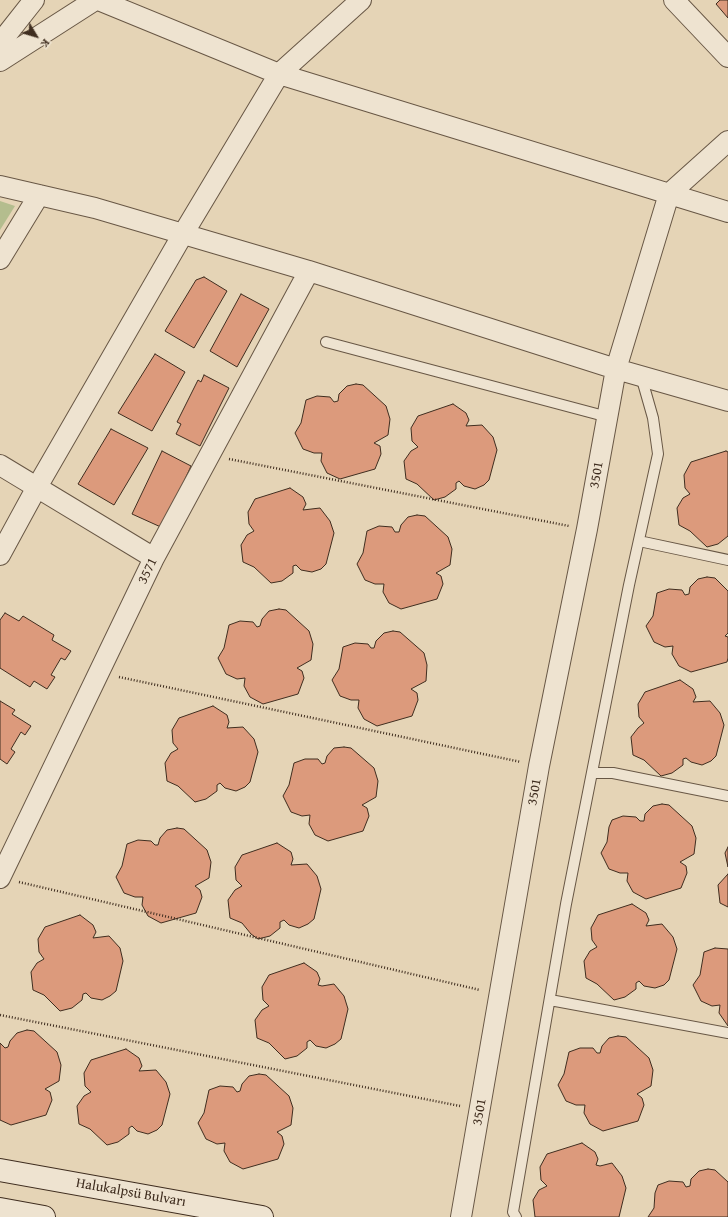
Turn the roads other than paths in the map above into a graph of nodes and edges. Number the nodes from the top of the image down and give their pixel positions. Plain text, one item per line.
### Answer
1 (34, 0) edge
2 (361, 0) edge
3 (674, 0) edge
4 (94, 1) edge
5 (0, 44) edge
6 (728, 56) edge
7 (0, 60) edge
8 (279, 74) junction
9 (728, 141) edge
10 (0, 186) edge
11 (669, 194) junction
12 (39, 195) junction
13 (728, 212) edge
14 (183, 234) junction
15 (0, 258) edge
16 (309, 271) junction
17 (326, 342) dead end
18 (616, 370) junction
19 (641, 376) junction
20 (728, 401) edge
21 (608, 417) junction
22 (0, 465) edge
23 (37, 487) junction
24 (639, 541) junction
25 (0, 555) edge
26 (154, 558) junction
27 (728, 560) edge
28 (592, 773) junction
29 (728, 796) edge
30 (8, 880) edge
31 (550, 1000) junction
32 (728, 1033) edge
33 (0, 1170) edge
34 (0, 1209) edge
35 (44, 1217) edge
36 (262, 1217) edge
37 (461, 1217) edge
38 (516, 1217) edge

1 - 5 street
2 - 8 street
3 - 6 street
4 - 7 street
4 - 8 street
8 - 11 street
8 - 14 street
9 - 11 street
10 - 12 street
11 - 13 street
11 - 18 street, 3501
12 - 14 street
12 - 15 street
14 - 16 street
14 - 23 street
16 - 18 street
16 - 26 street, 3571
17 - 21 lane
18 - 19 street
18 - 21 street, 3501
19 - 20 street
19 - 24 lane
21 - 37 street, 3501
22 - 23 street
23 - 25 street
23 - 26 street
24 - 27 lane
24 - 28 lane
26 - 30 street, 3571
28 - 29 lane
28 - 31 lane
31 - 32 lane
31 - 38 lane
33 - 36 main road, Halukalpsü Bulvarı
34 - 35 main road

